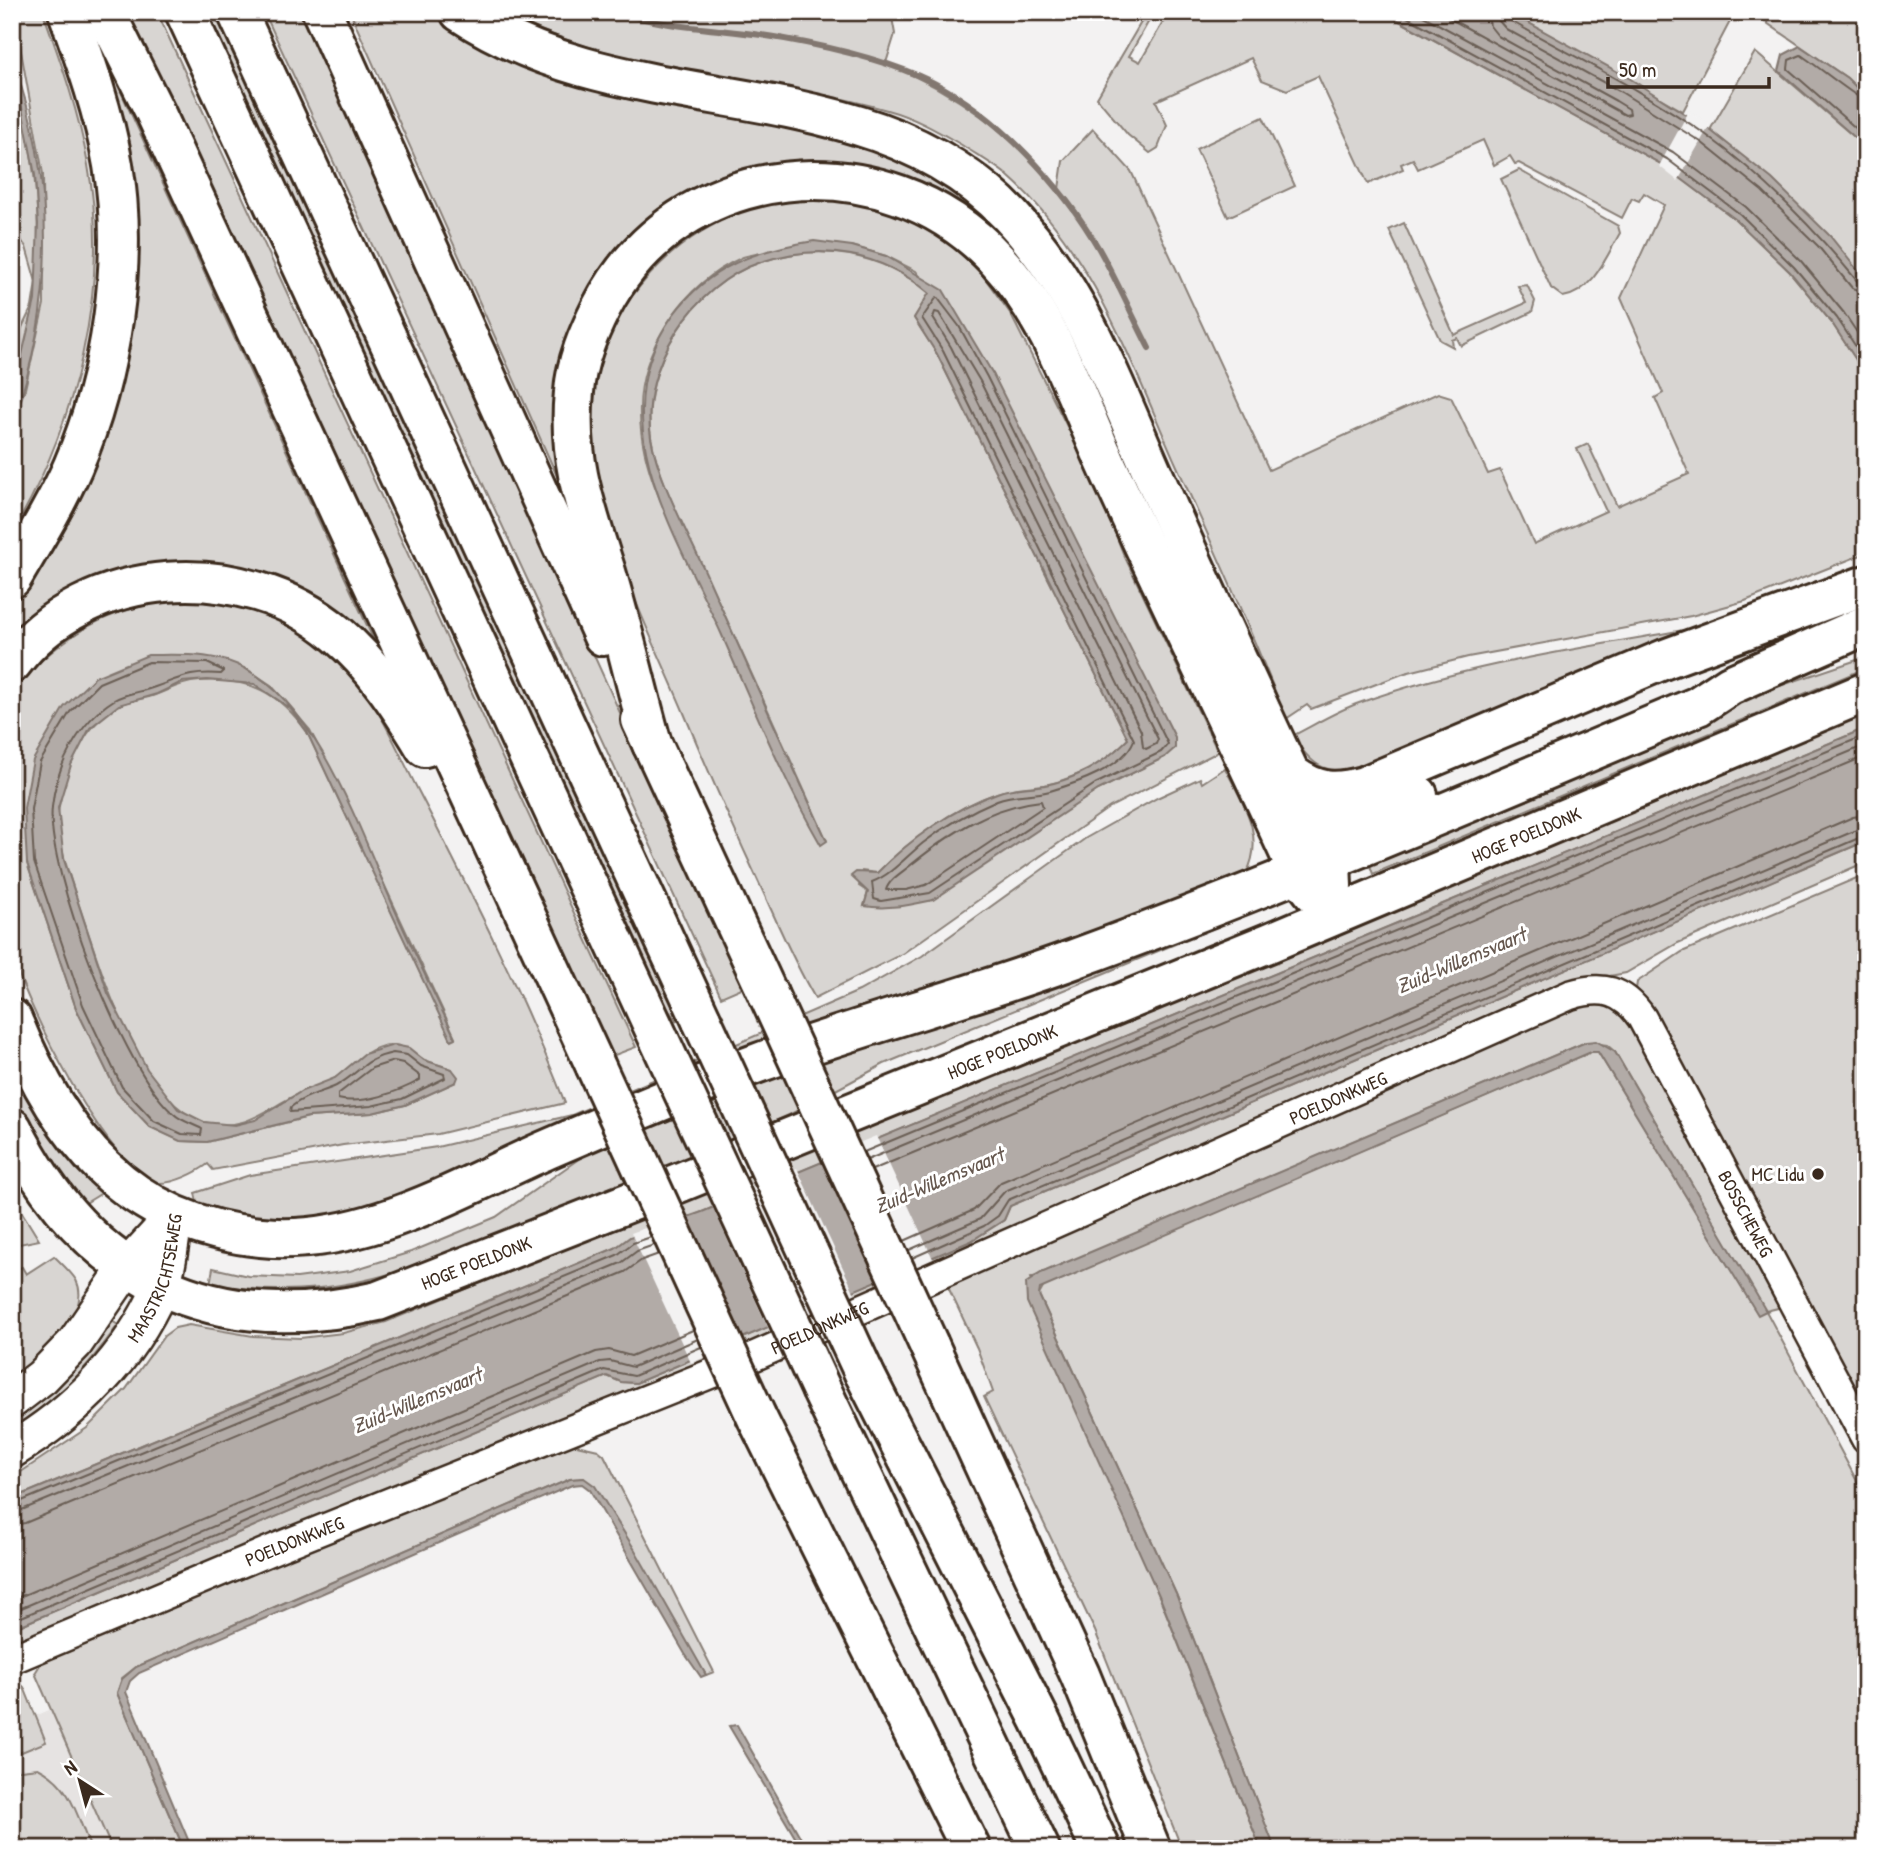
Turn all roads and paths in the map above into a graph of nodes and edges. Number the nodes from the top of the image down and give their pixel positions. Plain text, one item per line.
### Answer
1 (68, 12) edge
2 (105, 12) edge
3 (186, 12) edge
4 (237, 12) edge
5 (322, 12) edge
6 (460, 12) edge
7 (12, 578) edge
8 (1866, 584) edge
9 (1866, 617) edge
10 (1866, 625) edge
11 (1866, 649) edge
12 (12, 663) edge
13 (1866, 692) edge
14 (1698, 706) junction
15 (652, 744) junction
16 (1300, 792) junction
17 (1315, 867) junction
18 (523, 911) junction
19 (1333, 916) junction
20 (1621, 994) joint
21 (12, 1019) edge
22 (12, 1128) edge
23 (175, 1215) junction
24 (127, 1267) junction
25 (161, 1287) junction
26 (12, 1400) edge
27 (1866, 1439) edge
28 (12, 1450) edge
29 (12, 1659) edge
30 (971, 1849) edge
31 (1040, 1849) edge
32 (1101, 1849) edge
33 (1151, 1849) edge

1 - 7 highway
2 - 18 highway
3 - 31 highway, bridge
4 - 32 highway, bridge
5 - 15 highway
6 - 16 highway
8 - 16 highway
9 - 16 highway
10 - 14 highway
11 - 14 highway
12 - 18 highway
13 - 19 highway, HOGE POELDONK
14 - 17 highway
15 - 17 highway
15 - 33 highway, bridge
16 - 17 highway
17 - 19 highway
17 - 23 highway
18 - 30 highway, bridge
19 - 25 highway, HOGE POELDONK
20 - 27 street, BOSSCHEWEG
20 - 29 street, POELDONKWEG
21 - 23 highway
22 - 24 highway, HOGE POELDONK
23 - 24 main road, MAASTRICHTSEWEG
23 - 25 main road, MAASTRICHTSEWEG
24 - 25 highway, HOGE POELDONK
24 - 26 main road, MAASTRICHTSEWEG
25 - 28 main road, MAASTRICHTSEWEG

